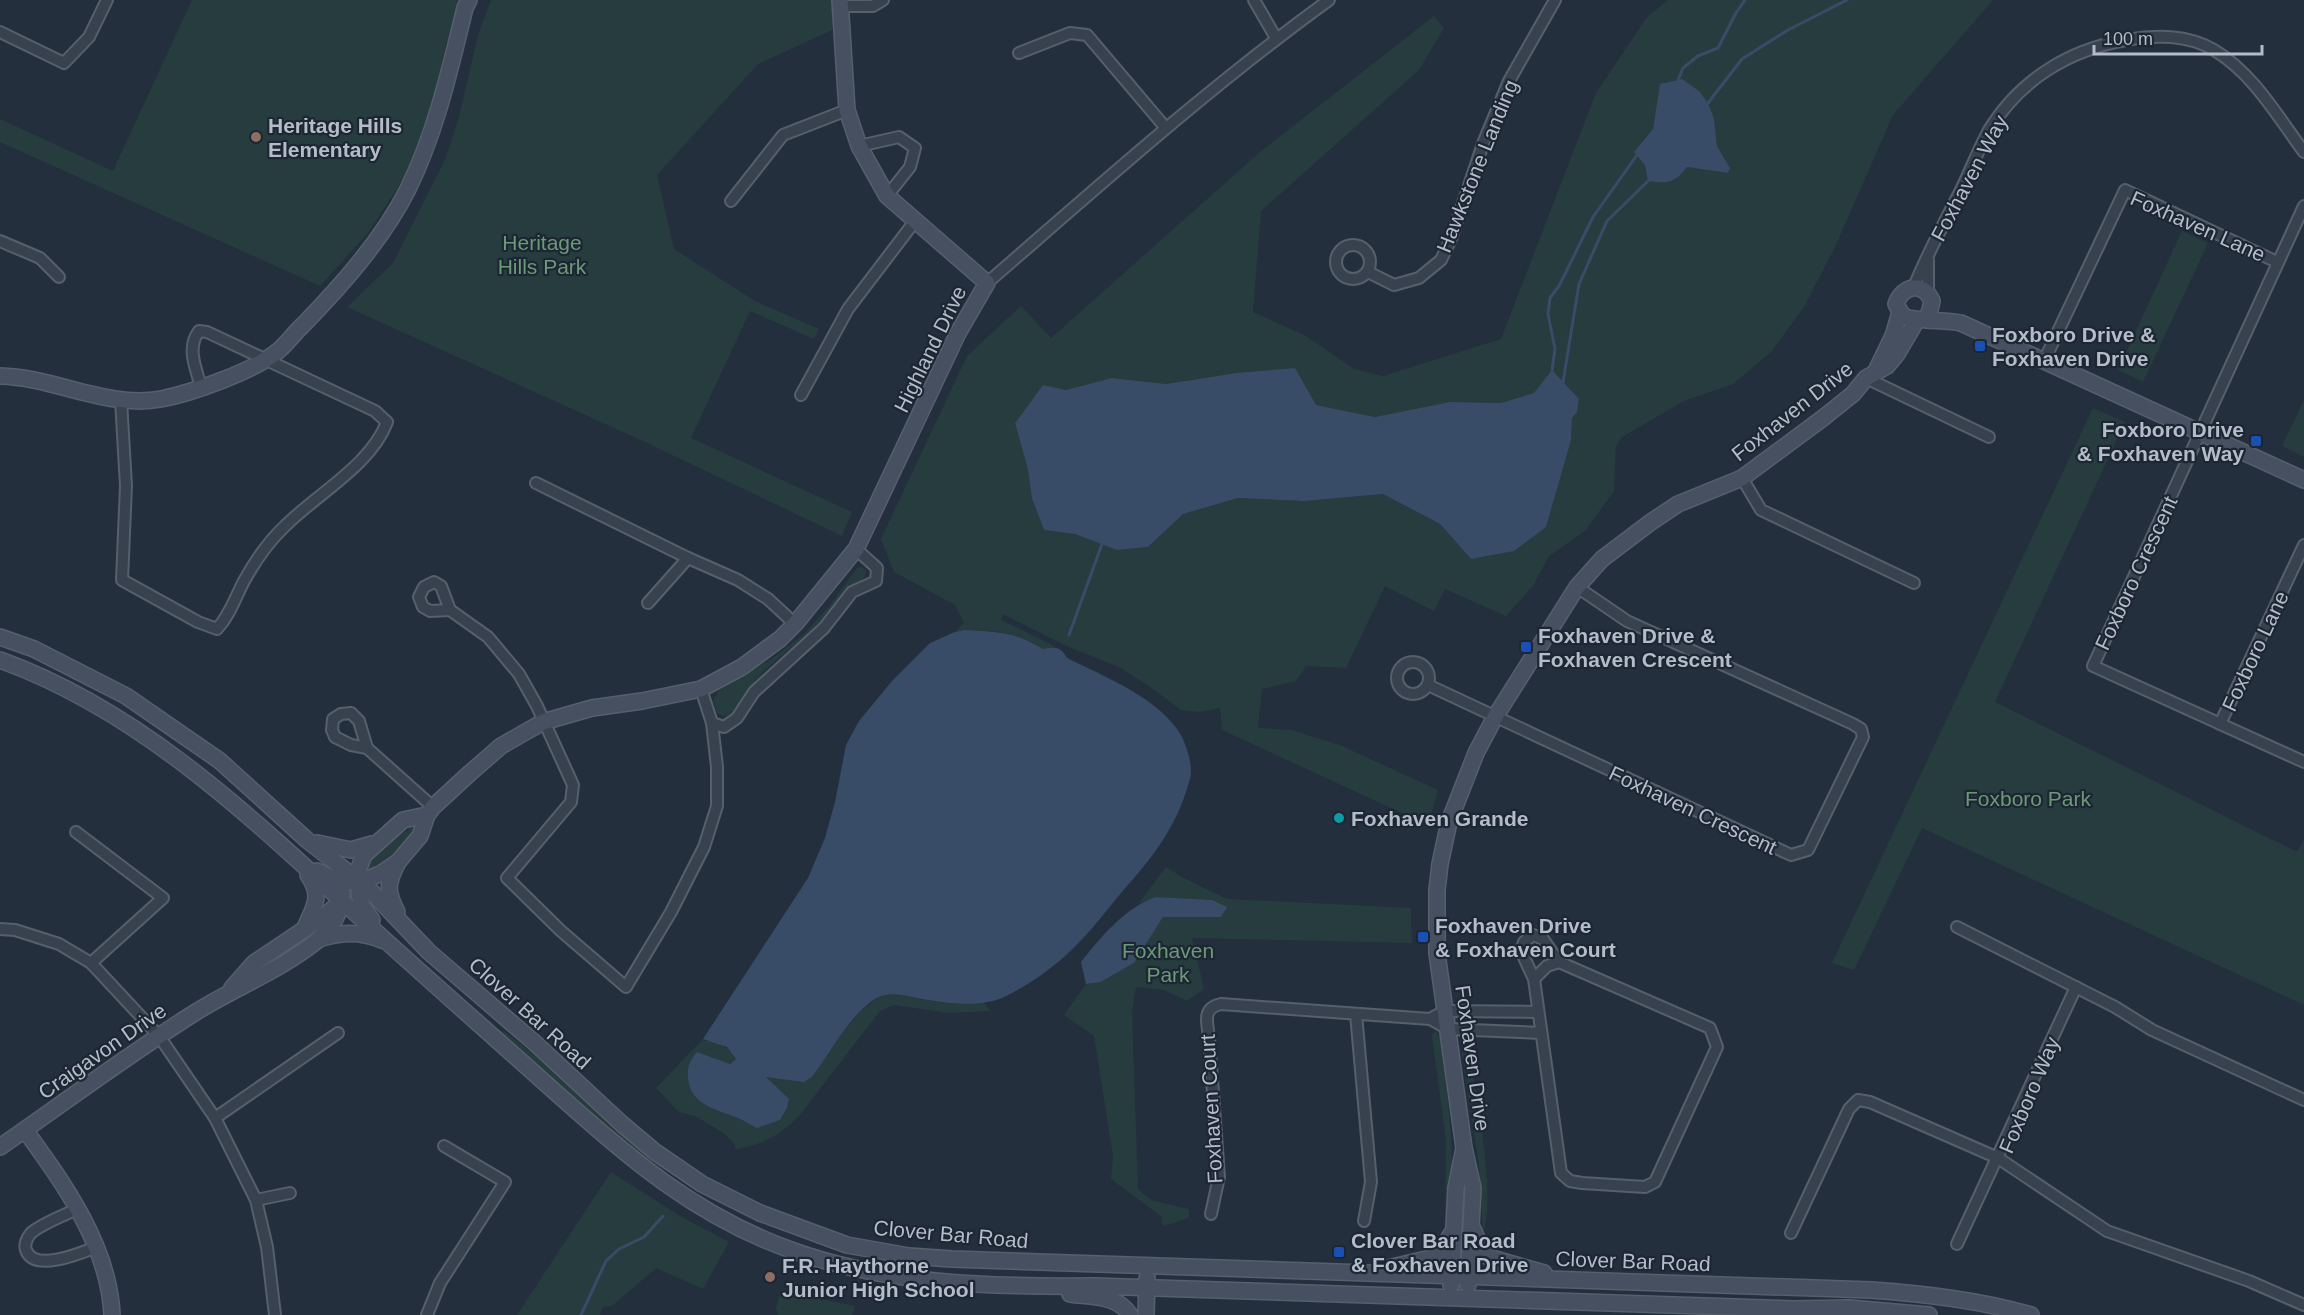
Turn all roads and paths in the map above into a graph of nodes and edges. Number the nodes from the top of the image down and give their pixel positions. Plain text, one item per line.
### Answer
1 (107, 0) edge
2 (469, 0) edge
3 (883, 0) edge
4 (1254, 0) edge
5 (1329, 0) edge
6 (1555, 0) edge
7 (840, 3) edge
8 (0, 32) edge
9 (1276, 38) junction
10 (1019, 54) dead end
11 (847, 110) junction
12 (1165, 127) junction
13 (859, 146) junction
14 (2304, 153) edge
15 (887, 196) junction
16 (731, 201) dead end
17 (2304, 206) edge
18 (915, 221) junction
19 (0, 241) edge
20 (1928, 256) junction
21 (2277, 262) junction
22 (1368, 272) dead end
23 (60, 277) dead end
24 (987, 283) junction
25 (1925, 294) junction
26 (1900, 312) junction
27 (1921, 319) junction
28 (1961, 323) junction
29 (264, 359) junction
30 (2044, 361) junction
31 (0, 376) edge
32 (1870, 376) junction
33 (201, 387) junction
34 (801, 394) dead end
35 (121, 400) junction
36 (2200, 434) junction
37 (1989, 437) dead end
38 (1742, 478) junction
39 (2304, 480) edge
40 (536, 483) dead end
41 (2304, 545) edge
42 (856, 549) junction
43 (688, 558) junction
44 (1914, 583) dead end
45 (1577, 587) junction
46 (648, 603) dead end
47 (450, 610) dead end
48 (795, 624) junction
49 (0, 637) edge
50 (0, 660) edge
51 (1428, 685) dead end
52 (701, 689) junction
53 (1495, 717) junction
54 (543, 722) junction
55 (712, 723) junction
56 (2220, 724) junction
57 (367, 748) dead end
58 (2304, 762) edge
59 (430, 811) junction
60 (76, 832) dead end
61 (307, 840) junction
62 (378, 842) junction
63 (298, 860) junction
64 (398, 862) junction
65 (358, 880) junction
66 (342, 883) junction
67 (360, 898) junction
68 (342, 901) junction
69 (1957, 927) dead end
70 (404, 928) junction
71 (0, 929) edge
72 (304, 930) junction
73 (319, 939) junction
74 (393, 945) junction
75 (1559, 962) junction
76 (91, 963) junction
77 (1534, 979) junction
78 (2076, 987) junction
79 (229, 992) junction
80 (1445, 1011) junction
81 (1538, 1012) junction
82 (1356, 1014) junction
83 (1430, 1019) junction
84 (1448, 1029) junction
85 (338, 1033) dead end
86 (1540, 1033) junction
87 (159, 1036) junction
88 (2303, 1096) edge
89 (215, 1118) junction
90 (25, 1130) junction
91 (444, 1146) dead end
92 (0, 1147) edge
93 (1464, 1148) junction
94 (1998, 1158) junction
95 (290, 1193) dead end
96 (256, 1200) junction
97 (77, 1209) junction
98 (1210, 1214) dead end
99 (1364, 1221) dead end
100 (1471, 1224) junction
101 (1455, 1228) junction
102 (1791, 1233) dead end
103 (1958, 1244) dead end
104 (96, 1247) junction
105 (1147, 1266) junction
106 (1368, 1273) junction
107 (1451, 1276) junction
108 (1469, 1277) junction
109 (1567, 1280) junction
110 (1023, 1287) junction
111 (1147, 1288) junction
112 (1450, 1298) junction
113 (1467, 1298) junction
114 (2304, 1305) edge
115 (112, 1315) edge
116 (275, 1315) edge
117 (427, 1315) edge
118 (1130, 1315) edge
119 (1146, 1315) edge
120 (1929, 1315) edge
121 (2031, 1315) edge

1 - 8 street
2 - 29 main road
3 - 7 street
4 - 9 street
5 - 9 street, Highland Drive
6 - 22 street, Hawkstone Landing
7 - 11 main road
9 - 12 street, Highland Drive
10 - 12 street
11 - 13 main road
11 - 16 street
12 - 24 street, Highland Drive
13 - 15 main road
13 - 15 street
14 - 20 street, Foxhaven Way
15 - 18 main road
17 - 21 street
18 - 24 main road
18 - 34 street
19 - 23 street
20 - 25 street, Foxhaven Way
20 - 25 street, Foxhaven Way
21 - 30 street, Foxhaven Lane
21 - 36 street
24 - 42 main road, Highland Drive
25 - 26 main road
25 - 27 main road
25 - 28 main road
26 - 27 main road
26 - 32 main road, Foxhaven Drive
27 - 28 main road
27 - 32 main road, Foxhaven Drive
28 - 30 main road
29 - 33 main road
29 - 33 street
29 - 35 street
30 - 36 main road
31 - 35 main road
32 - 37 street
32 - 38 main road, Foxhaven Drive
33 - 35 main road
36 - 39 main road
36 - 56 street, Foxboro Crescent
38 - 44 street
38 - 45 main road, Foxhaven Drive
40 - 43 street
41 - 56 street, Foxboro Lane
42 - 48 main road, Highland Drive
42 - 55 street
43 - 46 street
43 - 48 street
45 - 53 main road, Foxhaven Drive
45 - 53 street, Foxhaven Crescent
47 - 54 street
48 - 52 main road, Highland Drive
49 - 61 main road, Clover Bar Road
50 - 63 main road, Clover Bar Road
51 - 53 street
52 - 54 main road, Highland Drive
52 - 55 street
53 - 80 main road, Foxhaven Drive
54 - 55 street
54 - 59 main road, Highland Drive
56 - 58 street, Foxboro Crescent
57 - 59 street
59 - 62 main road, Highland Drive
59 - 64 main road, Highland Drive
60 - 76 street
61 - 62 main road
61 - 65 main road, Clover Bar Road
61 - 66 main road
62 - 65 main road, Highland Drive
63 - 66 main road
63 - 68 main road, Clover Bar Road
63 - 72 main road
64 - 65 main road
64 - 70 main road
65 - 66 main road
65 - 67 main road
65 - 70 main road, Clover Bar Road
66 - 68 main road
67 - 68 main road
67 - 70 main road
67 - 74 main road
68 - 72 main road, Craigavon Drive
68 - 73 main road, Craigavon Drive
68 - 74 main road, Clover Bar Road
69 - 78 street
70 - 105 main road, Clover Bar Road
71 - 76 street
72 - 79 main road, Craigavon Drive
73 - 74 main road
73 - 79 main road, Craigavon Drive
74 - 110 main road, Clover Bar Road
75 - 77 street
75 - 77 street
75 - 86 street
76 - 87 street
77 - 81 street
78 - 88 street
78 - 94 street, Foxboro Way
79 - 87 main road, Craigavon Drive
80 - 81 street
80 - 83 street
80 - 84 main road, Foxhaven Drive
81 - 86 street
82 - 83 street, Foxhaven Court
82 - 98 street, Foxhaven Court
82 - 99 street
83 - 84 street
84 - 86 street
84 - 93 main road, Foxhaven Drive
85 - 89 street
87 - 89 street
87 - 90 main road, Craigavon Drive
89 - 96 street
90 - 92 main road, Craigavon Drive
90 - 97 main road
91 - 117 street
93 - 100 main road, Foxhaven Drive
93 - 101 main road, Foxhaven Drive
94 - 102 street
94 - 103 street
94 - 114 street, Foxboro Way
95 - 96 street
96 - 116 street
97 - 104 main road
97 - 104 street
100 - 108 main road, Foxhaven Drive
100 - 109 main road
101 - 106 main road
101 - 107 main road, Foxhaven Drive
104 - 115 main road
105 - 106 main road, Clover Bar Road
105 - 111 main road
106 - 107 main road, Clover Bar Road
107 - 108 main road, Clover Bar Road
107 - 112 main road, Foxhaven Drive
108 - 109 main road, Clover Bar Road
108 - 113 main road, Foxhaven Drive
109 - 121 main road, Clover Bar Road
110 - 111 main road, Clover Bar Road
110 - 118 main road
111 - 112 main road, Clover Bar Road
111 - 119 main road
112 - 113 main road
113 - 120 main road, Clover Bar Road

